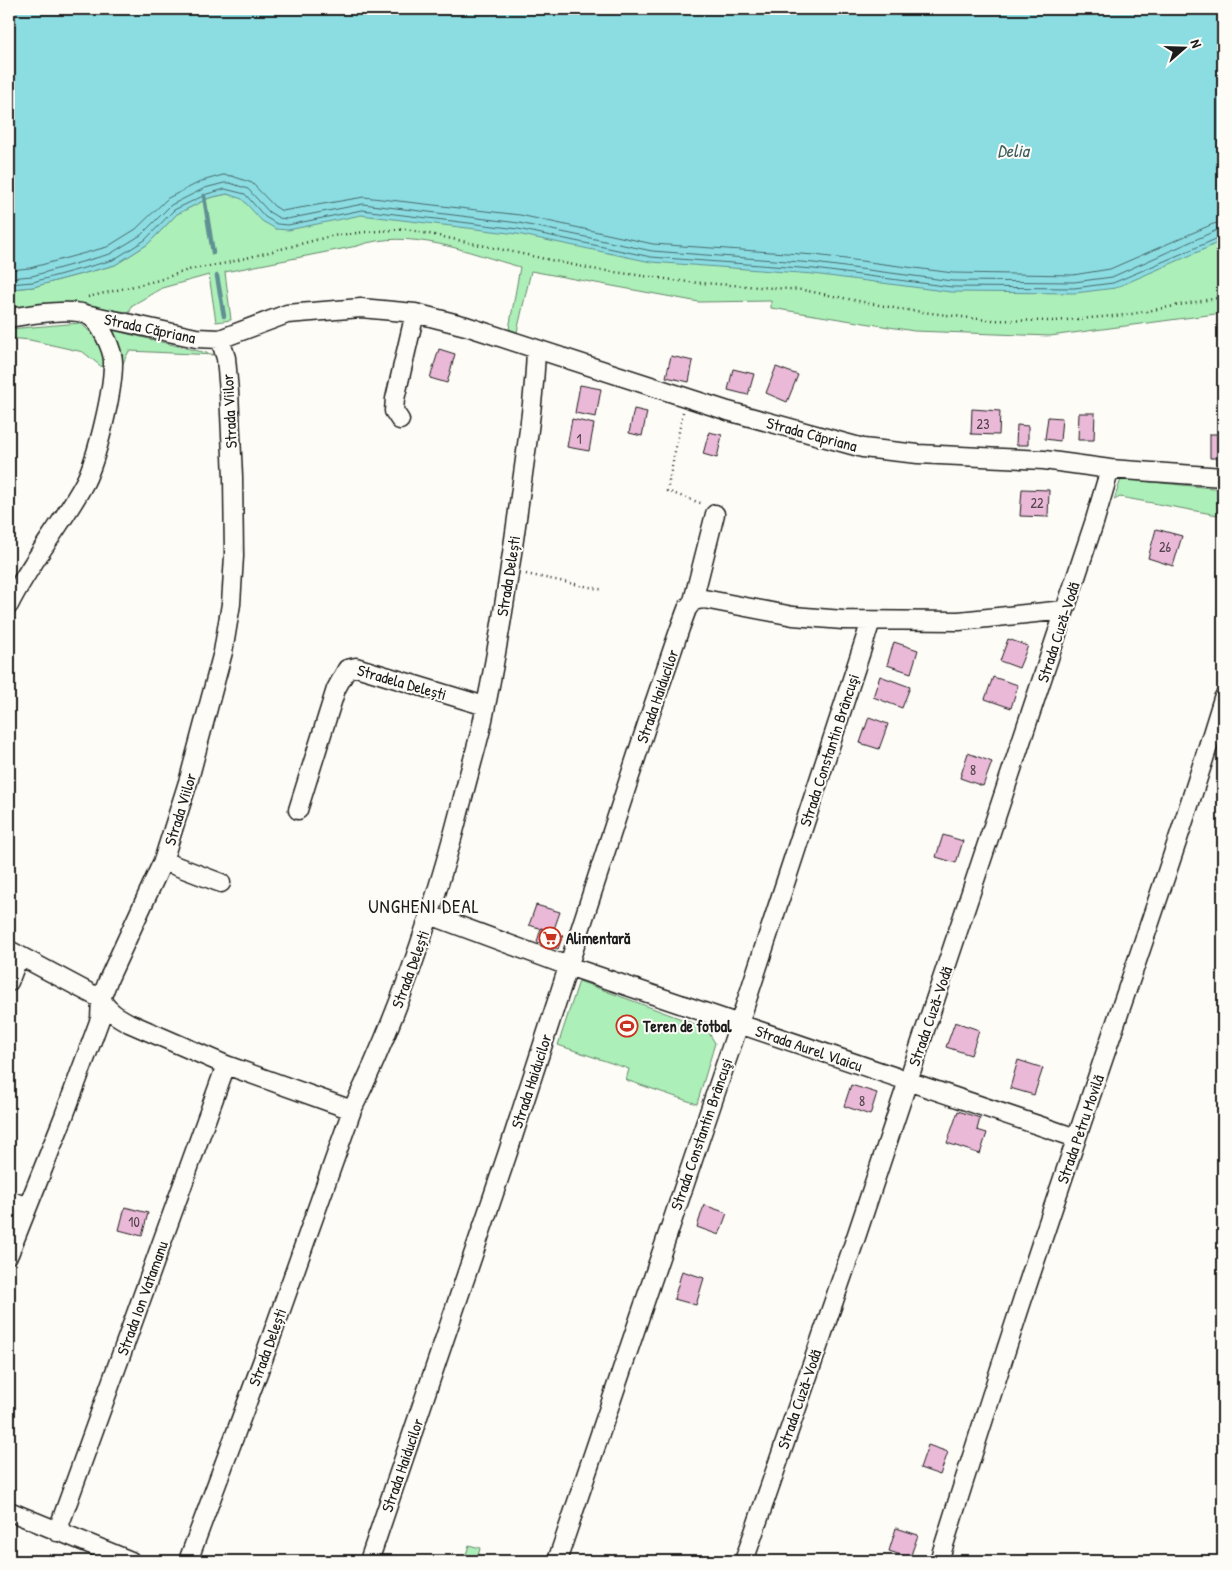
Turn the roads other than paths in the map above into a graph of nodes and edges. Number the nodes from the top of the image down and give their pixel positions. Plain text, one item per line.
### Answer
1 (87, 307) junction
2 (415, 313) junction
3 (9, 318) edge
4 (220, 339) junction
5 (536, 350) junction
6 (400, 420) dead end
7 (1110, 469) junction
8 (1223, 477) edge
9 (715, 514) road end
10 (693, 602) junction
11 (9, 605) edge
12 (1064, 610) junction
13 (871, 620) junction
14 (1223, 698) edge
15 (485, 706) junction
16 (298, 810) dead end
17 (163, 861) junction
18 (221, 883) dead end
19 (430, 915) junction
20 (14, 953) edge
21 (568, 966) junction
22 (9, 982) edge
23 (101, 999) junction
24 (739, 1024) junction
25 (226, 1065) junction
26 (908, 1081) junction
27 (352, 1110) junction
28 (1076, 1138) junction
29 (9, 1200) edge
30 (27, 1207) junction
31 (9, 1254) edge
32 (9, 1511) edge
33 (57, 1532) junction
34 (131, 1561) edge
35 (188, 1561) edge
36 (370, 1561) edge
37 (557, 1561) edge
38 (744, 1561) edge
39 (939, 1561) edge

1 - 3 street, Strada Căpriana
1 - 4 street, Strada Căpriana
1 - 11 street
2 - 4 street, Strada Căpriana
2 - 5 street, Strada Căpriana
2 - 6 street
4 - 17 street, Strada Viilor
5 - 7 street, Strada Căpriana
5 - 15 street, Strada Delești
7 - 8 street, Strada Căpriana
7 - 12 street, Strada Cuză-Vodă
9 - 10 street, Strada Haiducilor
10 - 13 street
10 - 21 street, Strada Haiducilor
12 - 13 street
12 - 26 street, Strada Cuză-Vodă
13 - 24 street, Strada Constantin Brâncuşi
14 - 28 street, Strada Petru Movilă
15 - 16 street, Stradela Delești
15 - 19 street, Strada Delești
17 - 18 street
17 - 23 street, Strada Viilor
19 - 21 street, Strada Aurel Vlaicu
19 - 27 street, Strada Delești
20 - 22 street
20 - 23 street
21 - 24 street, Strada Aurel Vlaicu
21 - 36 street, Strada Haiducilor
23 - 25 street
23 - 30 street, Strada Viilor
24 - 26 street, Strada Aurel Vlaicu
24 - 37 street, Strada Constantin Brâncuşi
25 - 27 street
25 - 33 street, Strada Ion Vatamanu
26 - 28 street, Strada Aurel Vlaicu
26 - 38 street, Strada Cuză-Vodă
27 - 35 street, Strada Delești
28 - 39 street, Strada Petru Movilă
29 - 30 street
30 - 31 street, Strada Viilor
32 - 33 street
33 - 34 street

